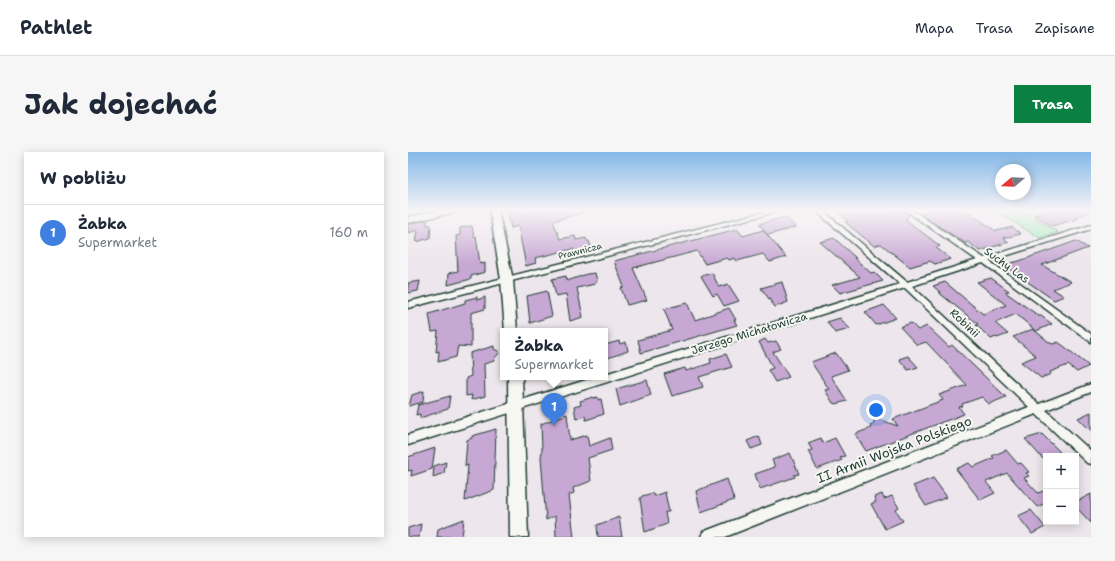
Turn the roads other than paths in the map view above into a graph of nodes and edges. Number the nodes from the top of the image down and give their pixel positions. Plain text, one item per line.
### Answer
1 (497, 228) edge
2 (710, 228) edge
3 (839, 228) edge
4 (935, 228) edge
5 (1088, 228) edge
6 (984, 261) junction
7 (507, 280) junction
8 (906, 285) junction
9 (408, 306) edge
10 (511, 328) edge
11 (1091, 340) edge
12 (608, 378) edge
13 (515, 380) edge
14 (601, 380) edge
15 (1091, 388) edge
16 (517, 406) junction
17 (1039, 408) junction
18 (408, 440) edge
19 (1091, 459) edge
20 (519, 537) edge
21 (708, 537) edge

1 - 7 street
2 - 7 street, Prawnicza
3 - 8 street, Robinii
4 - 6 street, Suchy Las
5 - 6 street, Jerzego Michałowicza
6 - 8 street, Jerzego Michałowicza
6 - 11 street, Suchy Las
7 - 9 street, Prawnicza
7 - 10 street
8 - 12 street, Jerzego Michałowicza
8 - 17 street, Robinii
13 - 16 street
14 - 16 street, Jerzego Michałowicza
15 - 17 street, II Armii Wojska Polskiego
16 - 18 street, Jerzego Michałowicza
16 - 20 street
17 - 19 street, Robinii
17 - 21 street, II Armii Wojska Polskiego

